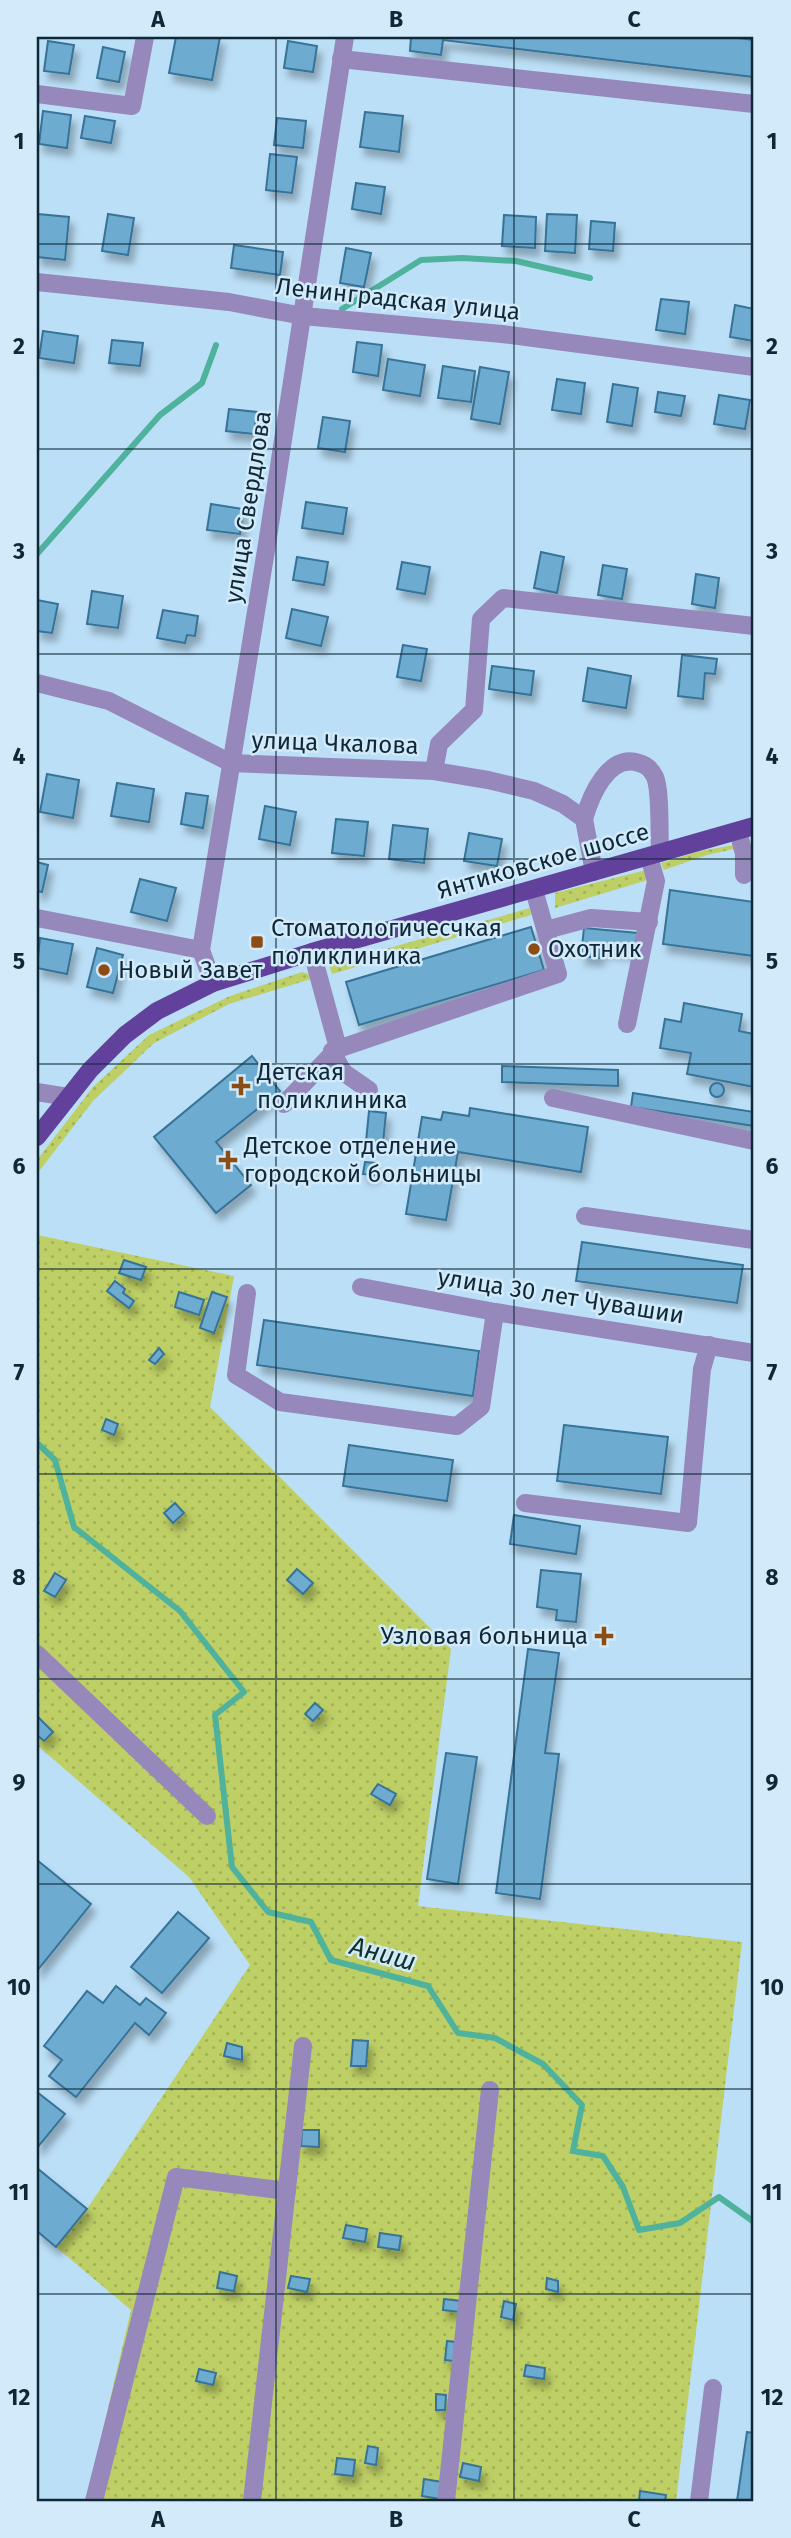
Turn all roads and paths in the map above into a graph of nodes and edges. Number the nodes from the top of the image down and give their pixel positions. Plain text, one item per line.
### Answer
1 (145, 37) edge
2 (345, 37) edge
3 (341, 59) junction
4 (37, 94) edge
5 (754, 104) edge
6 (37, 282) edge
7 (303, 316) junction
8 (754, 367) edge
9 (754, 626) edge
10 (37, 683) edge
11 (232, 763) junction
12 (434, 771) junction
13 (583, 820) junction
14 (748, 828) edge
15 (655, 855) junction
16 (594, 872) junction
17 (744, 875) dead end
18 (534, 890) junction
19 (37, 918) edge
20 (649, 922) junction
21 (546, 930) junction
22 (201, 950) junction
23 (312, 952) junction
24 (213, 983) junction
25 (627, 1024) dead end
26 (332, 1051) junction
27 (369, 1090) dead end
28 (37, 1092) edge
29 (68, 1097) junction
30 (554, 1098) dead end
31 (284, 1104) dead end
32 (37, 1137) edge
33 (754, 1141) edge
34 (585, 1216) dead end
35 (754, 1240) edge
36 (361, 1287) dead end
37 (247, 1293) dead end
38 (495, 1312) junction
39 (709, 1345) junction
40 (754, 1353) edge
41 (525, 1503) dead end
42 (37, 1654) edge
43 (207, 1816) dead end
44 (303, 2046) dead end
45 (489, 2090) dead end
46 (287, 2191) junction
47 (713, 2388) dead end
48 (94, 2501) edge
49 (251, 2501) edge
50 (446, 2501) edge
51 (699, 2501) edge

1 - 4 street
2 - 3 street, улица Свердлова
3 - 5 street
3 - 7 street, улица Свердлова
6 - 7 street, Ленинградская улица
7 - 8 street, Ленинградская улица
7 - 11 street, улица Свердлова
9 - 12 street
10 - 11 street, улица Чкалова
11 - 12 street, улица Чкалова
11 - 22 street, улица Свердлова
12 - 13 street, улица Чкалова
13 - 15 street
13 - 16 street
14 - 15 main road, Янтиковское шоссе
14 - 17 street
15 - 16 main road, Янтиковское шоссе
15 - 20 street
16 - 18 main road, Янтиковское шоссе
18 - 21 street
18 - 23 main road, Янтиковское шоссе
19 - 22 street
20 - 21 street
20 - 25 street
21 - 26 street
22 - 24 street, улица Свердлова
23 - 24 main road, Янтиковское шоссе
23 - 26 street
24 - 29 main road, Янтиковское шоссе
26 - 27 street
26 - 31 street
28 - 29 street
29 - 32 main road, Янтиковское шоссе
30 - 33 street
34 - 35 street
36 - 38 street, улица 30 лет Чувашии
37 - 38 street
38 - 39 street, улица 30 лет Чувашии
39 - 40 street, улица 30 лет Чувашии
39 - 41 street
42 - 43 street
44 - 46 street
45 - 50 street
46 - 48 street
46 - 49 street
47 - 51 street

